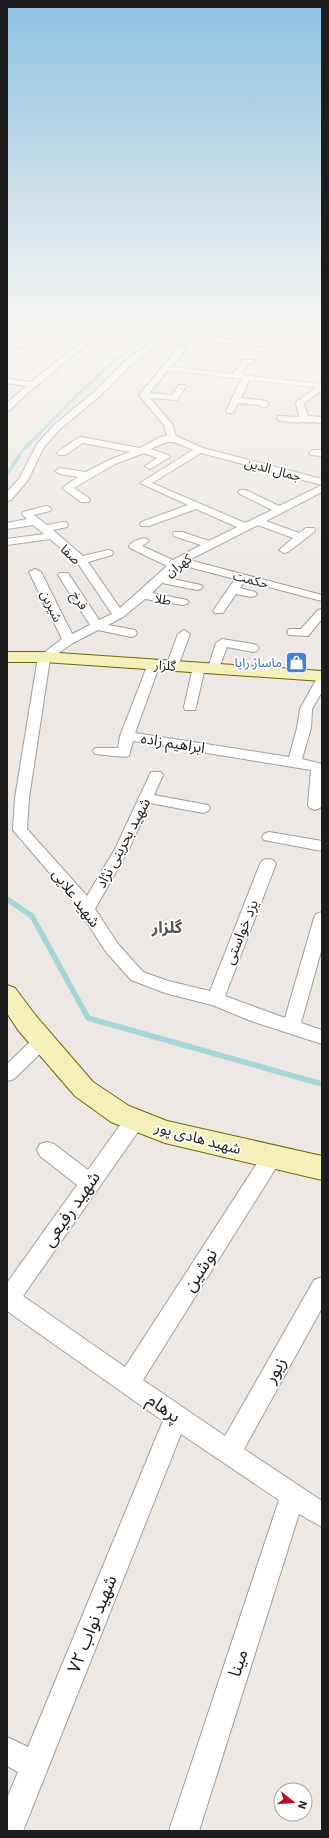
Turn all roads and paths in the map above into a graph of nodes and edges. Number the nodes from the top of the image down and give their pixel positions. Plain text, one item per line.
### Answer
1 (79, 409) edge
2 (155, 409) edge
3 (301, 409) edge
4 (281, 418) dead end
5 (302, 419) junction
6 (321, 423) edge
7 (297, 429) dead end
8 (172, 438) junction
9 (142, 450) junction
10 (200, 450) junction
11 (62, 453) dead end
12 (150, 466) dead end
13 (60, 471) dead end
14 (87, 475) junction
15 (322, 482) edge
16 (322, 488) edge
17 (307, 496) junction
18 (242, 497) dead end
19 (7, 498) edge
20 (85, 500) dead end
21 (322, 500) edge
22 (195, 506) junction
23 (46, 509) dead end
24 (280, 510) junction
25 (36, 521) junction
26 (257, 521) junction
27 (144, 524) dead end
28 (63, 525) dead end
29 (7, 526) edge
30 (246, 527) junction
31 (310, 530) dead end
32 (48, 532) junction
33 (178, 534) dead end
34 (300, 537) junction
35 (144, 541) dead end
36 (7, 542) edge
37 (210, 545) junction
38 (284, 550) dead end
39 (108, 553) dead end
40 (80, 560) junction
41 (177, 563) junction
42 (35, 572) dead end
43 (64, 575) dead end
44 (242, 577) junction
45 (158, 579) junction
46 (197, 587) dead end
47 (233, 590) junction
48 (251, 594) dead end
49 (143, 595) junction
50 (322, 598) edge
51 (183, 602) dead end
52 (219, 611) dead end
53 (119, 615) junction
54 (299, 617) dead end
55 (320, 618) edge
56 (97, 626) junction
57 (293, 632) dead end
58 (131, 633) dead end
59 (184, 634) dead end
60 (69, 640) junction
61 (253, 648) dead end
62 (7, 657) edge
63 (44, 657) junction
64 (154, 664) junction
65 (172, 666) junction
66 (206, 668) junction
67 (322, 676) edge
68 (322, 680) edge
69 (190, 707) dead end
70 (126, 736) junction
71 (100, 751) dead end
72 (294, 762) junction
73 (156, 775) dead end
74 (147, 798) junction
75 (315, 805) dead end
76 (203, 808) dead end
77 (13, 831) edge
78 (268, 836) dead end
79 (322, 846) edge
80 (268, 864) dead end
81 (87, 910) junction
82 (322, 918) edge
83 (215, 999) junction
84 (8, 1000) edge
85 (292, 1026) junction
86 (322, 1037) edge
87 (42, 1041) junction
88 (8, 1074) dead end
89 (135, 1120) junction
90 (47, 1150) dead end
91 (272, 1157) junction
92 (322, 1168) edge
93 (90, 1183) junction
94 (322, 1287) edge
95 (7, 1298) edge
96 (128, 1383) junction
97 (176, 1417) junction
98 (229, 1452) junction
99 (293, 1495) junction
100 (322, 1515) edge
101 (7, 1750) edge
102 (34, 1766) junction
103 (8, 1831) edge
104 (184, 1831) edge

1 - 19 street
2 - 8 street
3 - 5 street
4 - 5 street
5 - 6 street
5 - 7 street
8 - 9 street
8 - 10 street, جمال الدین
9 - 11 street
9 - 12 street
9 - 14 street
10 - 15 street, جمال الدین
10 - 22 street
13 - 14 street
14 - 20 street
16 - 17 street, کهران
17 - 21 street
17 - 24 street, کهران
18 - 24 street
22 - 27 street
22 - 30 street
23 - 25 street
24 - 26 street, کهران
25 - 29 street
25 - 32 street, صفا
26 - 30 street, کهران
26 - 34 street
28 - 32 street
30 - 37 street, کهران
31 - 34 street
32 - 36 street
32 - 40 street, صفا
33 - 37 street
34 - 38 street
35 - 41 street, حکمت
37 - 41 street, کهران
39 - 40 street
40 - 53 street, صفا
41 - 44 street, حکمت
41 - 45 street, کهران
42 - 60 street, شیرین
43 - 56 street, فرخ
44 - 47 street
44 - 50 street, حکمت
45 - 46 street
45 - 49 street, کهران
47 - 48 street
47 - 52 street
49 - 51 street, طلا
49 - 53 street, کهران
53 - 56 street, کهران
54 - 55 street
55 - 57 street
56 - 58 street
56 - 60 street, کهران
59 - 65 street
60 - 63 street, کهران
61 - 66 street
62 - 63 main road, گلزار
63 - 64 main road, گلزار
63 - 77 street, شهید علایی
64 - 65 main road, گلزار
64 - 70 street, ابراهیم زاده
65 - 66 main road, گلزار
66 - 67 main road, گلزار
66 - 69 street
68 - 72 street
70 - 71 street
70 - 72 street, ابراهیم زاده
72 - 75 street, ابراهیم زاده
73 - 74 street, شهید بحرینی نژاد
74 - 76 street
74 - 81 street, شهید بحرینی نژاد
77 - 81 street, شهید علایی
78 - 79 street
80 - 83 street, یزد خواستی
81 - 83 street, شهید علایی
82 - 85 street
83 - 85 street, شهید علایی
84 - 87 main road, شهید هادی پور
85 - 86 street, شهید علایی
87 - 88 street
87 - 89 main road, شهید هادی پور
89 - 91 main road, شهید هادی پور
89 - 93 street, شهید رفیعی
90 - 93 street
91 - 92 main road, شهید هادی پور
91 - 96 street, نوشین
93 - 95 street, شهید رفیعی
94 - 98 street, زیور
95 - 96 street, پرهام
96 - 97 street, پرهام
97 - 98 street, پرهام
97 - 102 street, شهید نواب ۷۲
98 - 99 street, پرهام
99 - 100 street, پرهام
99 - 104 street, مینا
101 - 102 street
102 - 103 street, شهید نواب ۷۲

